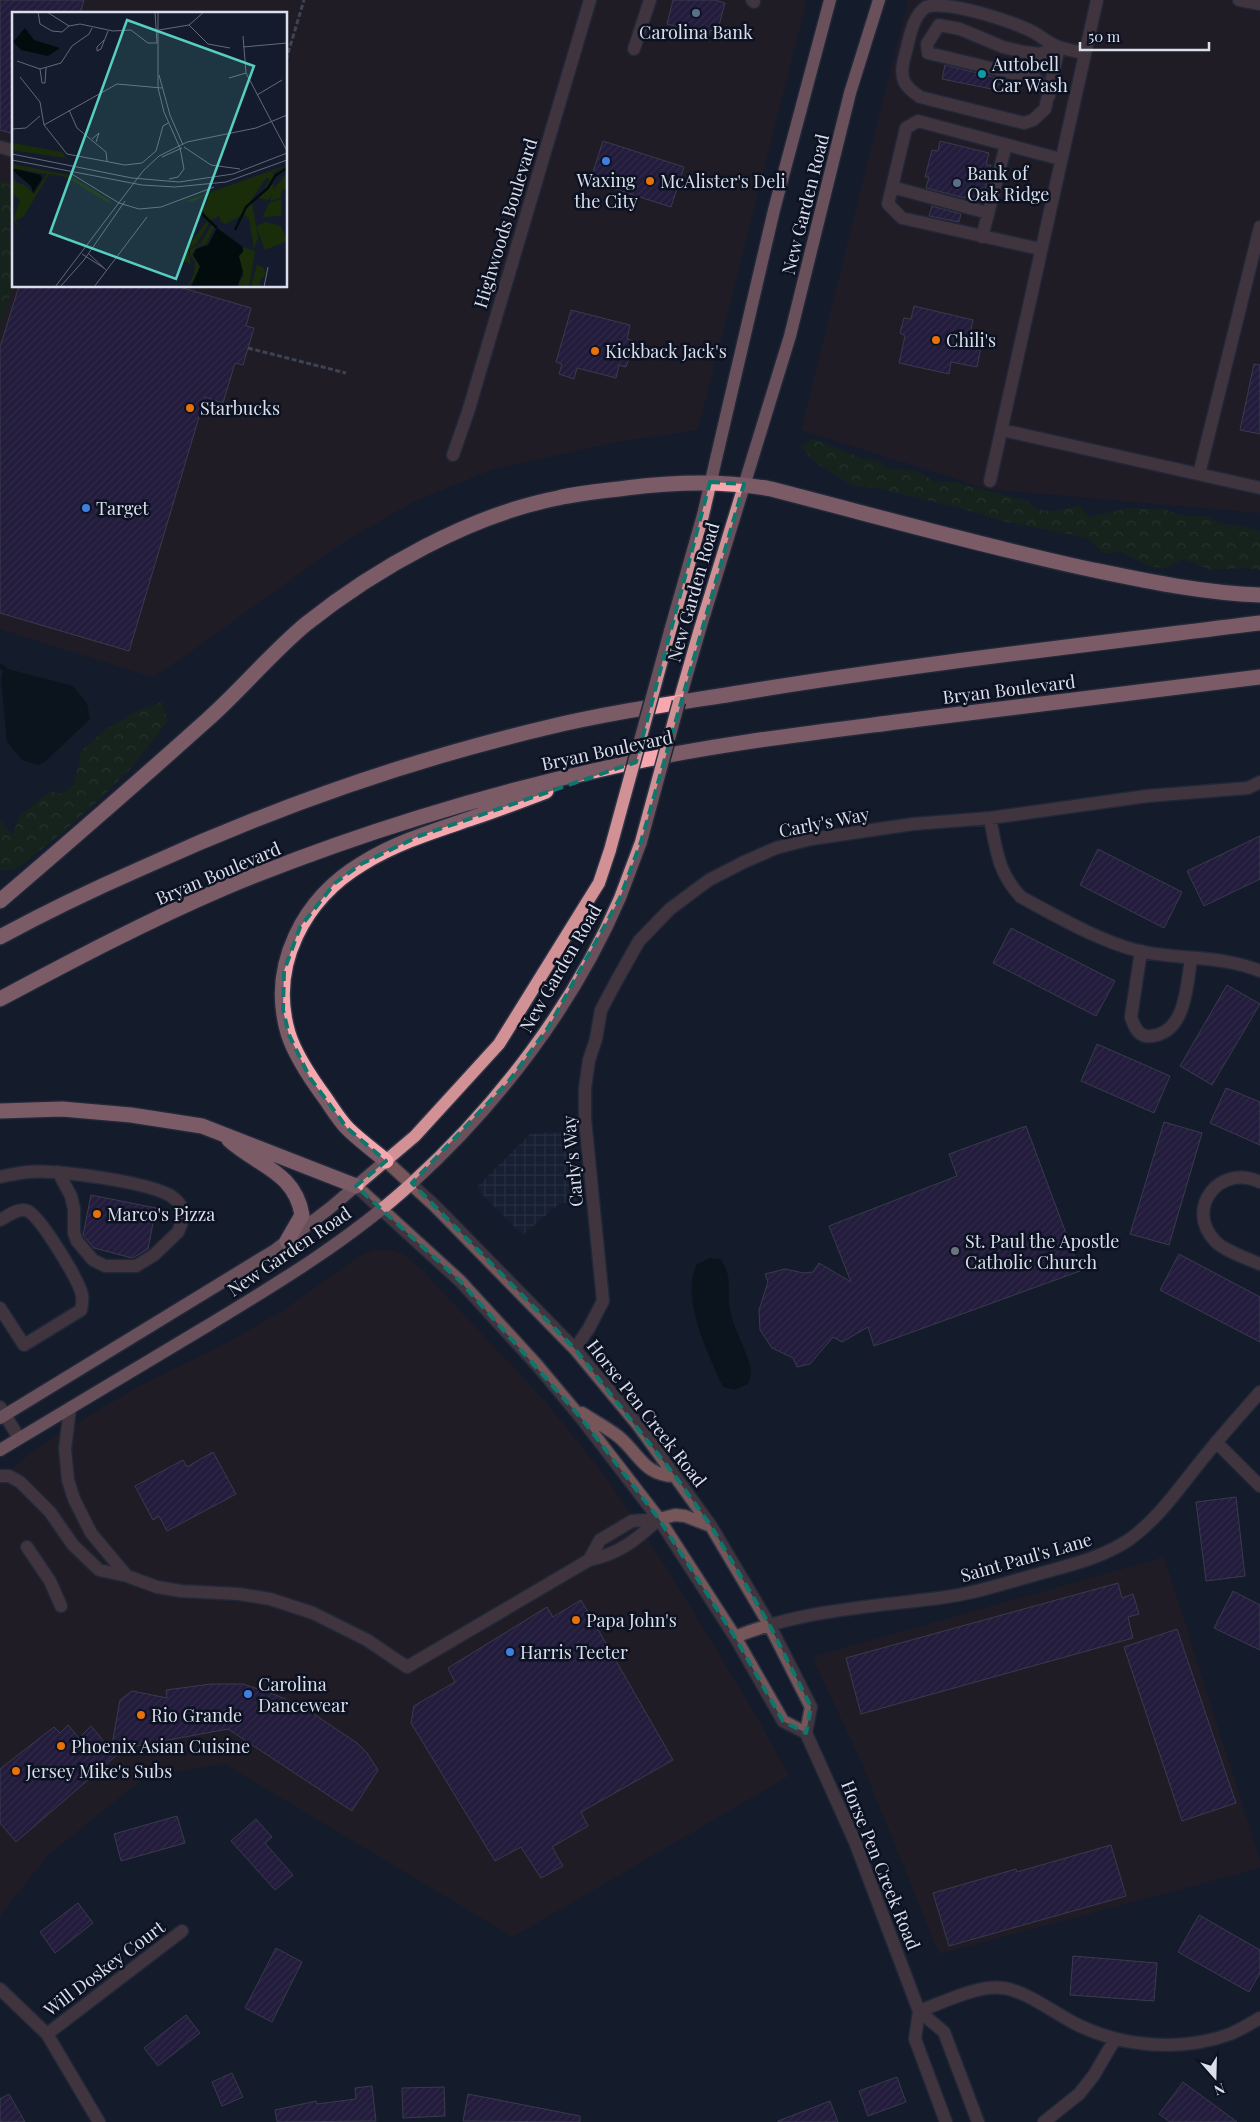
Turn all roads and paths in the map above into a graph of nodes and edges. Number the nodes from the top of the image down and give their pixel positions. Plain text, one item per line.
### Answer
1 (304, 0) edge
2 (590, 0) edge
3 (650, 0) edge
4 (830, 0) edge
5 (879, 0) edge
6 (1097, 0) edge
7 (1239, 0) edge
8 (1260, 4) edge
9 (1059, 47) junction
10 (634, 49) dead end
11 (288, 53) edge
12 (1085, 53) junction
13 (1049, 96) junction
14 (1006, 145) junction
15 (1060, 159) junction
16 (892, 187) junction
17 (988, 213) junction
18 (1260, 227) edge
19 (982, 237) junction
20 (1040, 249) junction
21 (248, 348) dead end
22 (346, 373) dead end
23 (1002, 430) junction
24 (453, 455) dead end
25 (1199, 474) junction
26 (990, 481) dead end
27 (710, 482) junction
28 (744, 484) junction
29 (1260, 488) edge
30 (1260, 595) edge
31 (1260, 623) edge
32 (1260, 677) edge
33 (620, 765) junction
34 (1260, 782) edge
35 (990, 818) junction
36 (0, 901) edge
37 (0, 937) edge
38 (1140, 951) junction
39 (1191, 958) junction
40 (1260, 970) edge
41 (0, 999) edge
42 (0, 1111) edge
43 (222, 1134) junction
44 (386, 1161) junction
45 (58, 1172) junction
46 (0, 1177) edge
47 (1260, 1182) edge
48 (412, 1184) junction
49 (356, 1186) junction
50 (383, 1208) junction
51 (0, 1220) edge
52 (287, 1241) junction
53 (1260, 1264) edge
54 (0, 1308) edge
55 (575, 1348) junction
56 (1260, 1392) edge
57 (572, 1406) junction
58 (70, 1408) junction
59 (2, 1413) edge
60 (19, 1438) junction
61 (1216, 1442) junction
62 (0, 1450) edge
63 (0, 1476) edge
64 (675, 1476) junction
65 (1260, 1486) edge
66 (659, 1520) junction
67 (711, 1526) junction
68 (27, 1547) dead end
69 (589, 1560) junction
70 (127, 1576) junction
71 (61, 1606) dead end
72 (769, 1624) junction
73 (735, 1637) junction
74 (806, 1733) junction
75 (182, 1931) dead end
76 (0, 1988) edge
77 (919, 2011) junction
78 (1260, 2018) edge
79 (47, 2034) junction
80 (1115, 2039) junction
81 (99, 2122) edge
82 (946, 2122) edge
83 (978, 2122) edge
84 (1044, 2122) edge

1 - 11 path
2 - 24 street, Highwoods Boulevard
3 - 10 street
4 - 27 main road, New Garden Road
5 - 28 main road, New Garden Road
6 - 12 street
7 - 8 street
9 - 12 street
9 - 13 street
9 - 13 street
9 - 13 street
12 - 15 street
14 - 15 street
14 - 16 street
14 - 17 street
15 - 20 street
16 - 17 street
16 - 19 street
17 - 19 street
18 - 25 street
19 - 20 street
20 - 23 street
21 - 22 path
23 - 25 street
23 - 26 street
25 - 29 street
27 - 28 highway
27 - 36 highway
27 - 44 main road, New Garden Road, bridge
28 - 30 highway
28 - 48 main road, New Garden Road, bridge
31 - 37 highway, Bryan Boulevard
32 - 33 highway, Bryan Boulevard
33 - 41 highway, Bryan Boulevard
33 - 44 highway
34 - 35 street, Carly's Way
35 - 38 street
35 - 55 street, Carly's Way
38 - 39 street
38 - 39 street
39 - 40 street
42 - 43 highway
43 - 49 highway
43 - 52 highway
44 - 48 street, Horse Pen Creek Road
44 - 49 main road, New Garden Road
45 - 45 street
45 - 46 street
47 - 53 street
48 - 50 main road, New Garden Road
48 - 55 street, Horse Pen Creek Road
49 - 50 street
49 - 52 main road, New Garden Road
50 - 57 street
50 - 58 main road, New Garden Road
51 - 54 street
52 - 59 main road, New Garden Road
55 - 64 street, Horse Pen Creek Road
56 - 61 street, Saint Paul's Lane
57 - 64 street
57 - 66 street
58 - 60 main road, New Garden Road
58 - 70 street
59 - 60 street
60 - 62 main road, New Garden Road
61 - 65 street
61 - 72 street, Saint Paul's Lane
63 - 70 street
64 - 67 street, Horse Pen Creek Road
66 - 67 street
66 - 69 street
66 - 69 street
66 - 73 street
67 - 72 street, Horse Pen Creek Road
68 - 71 street
69 - 70 street
72 - 73 street, Saint Paul's Lane
72 - 74 street, Horse Pen Creek Road
73 - 74 street
74 - 77 street, Horse Pen Creek Road
75 - 79 street, Will Doskey Court
76 - 79 street
77 - 80 street
77 - 82 street, Horse Pen Creek Road
77 - 83 street, Horse Pen Creek Road
78 - 80 street
79 - 81 street
80 - 84 street

